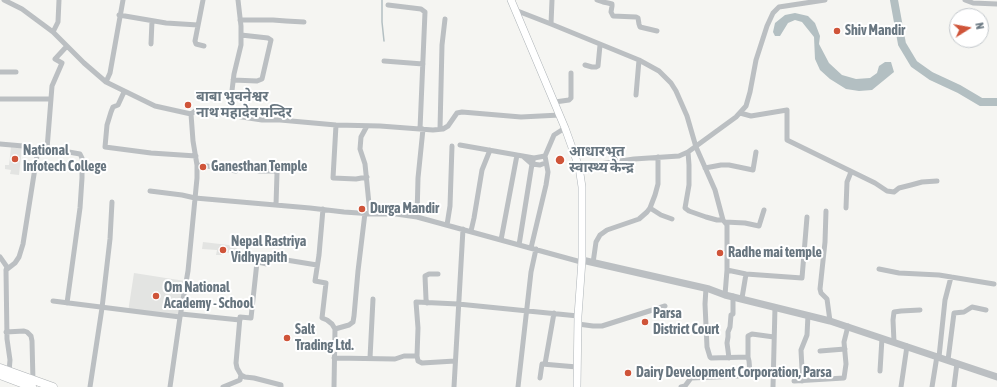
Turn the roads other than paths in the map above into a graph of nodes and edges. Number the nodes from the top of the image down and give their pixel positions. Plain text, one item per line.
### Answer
1 (4, 0) edge
2 (59, 0) edge
3 (123, 0) edge
4 (203, 0) edge
5 (238, 0) edge
6 (511, 0) edge
7 (552, 0) edge
8 (597, 0) edge
9 (825, 0) edge
10 (965, 0) edge
11 (997, 4) edge
12 (388, 5) dead end
13 (515, 10) junction
14 (120, 15) junction
15 (444, 19) dead end
16 (240, 20) junction
17 (152, 21) junction
18 (304, 22) dead end
19 (552, 24) junction
20 (198, 25) junction
21 (656, 30) dead end
22 (53, 32) junction
23 (241, 35) junction
24 (151, 44) dead end
25 (600, 45) junction
26 (67, 46) junction
27 (204, 46) dead end
28 (639, 60) junction
29 (384, 61) dead end
30 (423, 64) junction
31 (585, 65) dead end
32 (0, 72) edge
33 (16, 72) dead end
34 (571, 73) dead end
35 (233, 80) junction
36 (106, 82) junction
37 (124, 92) junction
38 (636, 95) dead end
39 (0, 99) edge
40 (51, 99) junction
41 (555, 102) junction
42 (740, 113) junction
43 (191, 114) junction
44 (229, 115) junction
45 (560, 115) junction
46 (336, 125) junction
47 (367, 126) junction
48 (565, 128) junction
49 (422, 129) junction
50 (440, 129) junction
51 (0, 144) edge
52 (460, 145) dead end
53 (452, 146) dead end
54 (696, 147) junction
55 (38, 149) junction
56 (47, 149) junction
57 (490, 150) junction
58 (688, 152) junction
59 (756, 152) dead end
60 (517, 155) junction
61 (196, 156) junction
62 (544, 156) junction
63 (524, 157) junction
64 (658, 157) junction
65 (534, 158) junction
66 (545, 162) junction
67 (532, 164) junction
68 (197, 165) junction
69 (578, 167) junction
70 (705, 168) junction
71 (236, 171) dead end
72 (259, 171) dead end
73 (851, 172) junction
74 (367, 177) junction
75 (937, 181) dead end
76 (150, 191) dead end
77 (195, 198) junction
78 (112, 202) dead end
79 (276, 205) junction
80 (650, 208) junction
81 (846, 208) dead end
82 (323, 209) junction
83 (764, 210) dead end
84 (826, 211) dead end
85 (368, 214) junction
86 (417, 217) junction
87 (807, 217) dead end
88 (672, 219) dead end
89 (724, 221) junction
90 (447, 225) junction
91 (463, 229) junction
92 (471, 231) junction
93 (500, 240) junction
94 (519, 245) junction
95 (534, 249) junction
96 (0, 257) edge
97 (236, 258) dead end
98 (581, 261) junction
99 (257, 262) junction
100 (593, 263) junction
101 (317, 265) junction
102 (879, 269) dead end
103 (6, 270) junction
104 (727, 270) junction
105 (438, 274) dead end
106 (746, 274) junction
107 (951, 277) junction
108 (994, 284) dead end
109 (706, 288) junction
110 (725, 295) junction
111 (733, 296) junction
112 (742, 298) junction
113 (373, 299) dead end
114 (0, 302) edge
115 (6, 302) junction
116 (53, 302) dead end
117 (67, 303) junction
118 (427, 303) junction
119 (458, 304) junction
120 (665, 306) dead end
121 (775, 307) junction
122 (102, 308) junction
123 (526, 310) junction
124 (920, 310) dead end
125 (986, 310) dead end
126 (554, 313) junction
127 (808, 315) junction
128 (181, 316) junction
129 (578, 316) junction
130 (240, 320) junction
131 (830, 321) junction
132 (578, 324) junction
133 (848, 326) junction
134 (335, 329) junction
135 (6, 332) junction
136 (774, 337) junction
137 (882, 338) junction
138 (894, 342) junction
139 (907, 346) junction
140 (845, 349) junction
141 (820, 351) dead end
142 (417, 356) junction
143 (748, 357) junction
144 (938, 357) junction
145 (334, 358) junction
146 (370, 358) junction
147 (729, 358) junction
148 (948, 360) junction
149 (455, 361) junction
150 (957, 363) junction
151 (545, 364) junction
152 (578, 367) junction
153 (0, 368) edge
154 (880, 371) dead end
155 (997, 374) edge
156 (5, 375) edge
157 (241, 375) junction
158 (540, 378) dead end
159 (794, 381) dead end
160 (802, 381) junction
161 (32, 384) edge
162 (53, 387) edge
163 (90, 387) edge
164 (170, 387) edge
165 (223, 387) edge
166 (281, 387) edge
167 (334, 387) edge
168 (454, 387) edge
169 (518, 387) edge
170 (577, 387) edge
171 (681, 387) edge
172 (774, 387) edge
173 (901, 387) edge
174 (932, 387) edge
175 (954, 387) edge

1 - 22 street
2 - 22 street
3 - 14 street
4 - 20 street
5 - 16 street
6 - 13 main road
7 - 19 street
8 - 21 street
9 - 42 street
10 - 11 street
12 - 30 street
13 - 19 street
13 - 41 main road
14 - 17 street
14 - 36 street
15 - 50 street
16 - 18 street
16 - 23 street
17 - 20 street
17 - 24 street
19 - 25 street
20 - 27 street
22 - 26 street
23 - 35 street
23 - 35 street
25 - 28 street
25 - 31 street
26 - 36 street
26 - 40 street
28 - 38 street
28 - 54 street
29 - 30 street
30 - 49 street
32 - 33 street
34 - 41 street
35 - 44 street
36 - 37 street
37 - 43 street
37 - 61 street
39 - 40 street
40 - 56 street
41 - 45 main road
42 - 54 street
42 - 73 street
43 - 44 street
43 - 61 street
44 - 46 street
45 - 48 main road
45 - 50 street
46 - 47 street
46 - 74 street
47 - 49 street
47 - 74 street
48 - 62 street
48 - 69 main road
49 - 50 street
49 - 86 street
51 - 55 street
52 - 57 street
53 - 90 street
54 - 58 street
54 - 70 street
55 - 56 street
55 - 103 street
56 - 117 street
57 - 60 street
57 - 92 street
58 - 64 street
58 - 89 street
59 - 70 street
60 - 63 street
60 - 93 street
61 - 68 street
62 - 65 street
62 - 66 street
63 - 65 street
63 - 67 street
64 - 69 street
64 - 80 street
65 - 67 street
66 - 67 street
66 - 95 street
67 - 94 street
68 - 71 street
68 - 77 street
69 - 98 main road
70 - 89 street
72 - 79 street
73 - 75 street
73 - 81 street
74 - 85 street
76 - 77 street
77 - 79 street
77 - 128 street
78 - 122 street
79 - 82 street
80 - 88 street
80 - 100 street
82 - 85 street
82 - 101 street
83 - 89 street
84 - 131 street
85 - 86 street
85 - 134 street
86 - 90 street
87 - 106 street
89 - 104 street
90 - 91 street
91 - 92 street
91 - 119 street
92 - 93 street
93 - 94 street
94 - 95 street
95 - 98 street
95 - 123 street
96 - 103 street
97 - 99 street
98 - 100 street
98 - 129 main road
99 - 101 street
99 - 130 street
100 - 109 street
101 - 134 street
102 - 107 street
103 - 115 street
104 - 106 street
104 - 110 street
105 - 118 street
106 - 112 street
107 - 108 street
107 - 144 street
109 - 110 street
109 - 147 street
110 - 111 street
111 - 112 street
111 - 147 street
112 - 121 street
113 - 146 street
114 - 115 street
115 - 135 street
116 - 117 street
117 - 122 street
118 - 119 street
118 - 142 street
119 - 123 street
119 - 149 street
120 - 132 street
121 - 127 street
121 - 136 street
122 - 128 street
122 - 163 street
123 - 126 street
123 - 169 street
124 - 138 street
125 - 148 street
126 - 129 street
126 - 151 street
127 - 131 street
127 - 160 street
128 - 130 street
128 - 164 street
129 - 132 main road
130 - 157 street
131 - 133 street
132 - 152 main road
133 - 137 street
133 - 140 street
134 - 145 street
135 - 156 street
135 - 161 street
136 - 143 street
136 - 172 street
137 - 138 street
137 - 154 street
138 - 139 street
139 - 144 street
139 - 173 street
140 - 141 street
140 - 160 street
142 - 146 street
142 - 149 street
143 - 147 street
143 - 171 street
144 - 148 street
144 - 174 street
145 - 146 street
145 - 167 street
148 - 150 street
149 - 168 street
150 - 155 street
150 - 175 street
151 - 152 street
151 - 158 street
152 - 170 main road
153 - 156 main road
156 - 161 main road
157 - 165 street
157 - 166 street
159 - 160 street
161 - 162 main road

